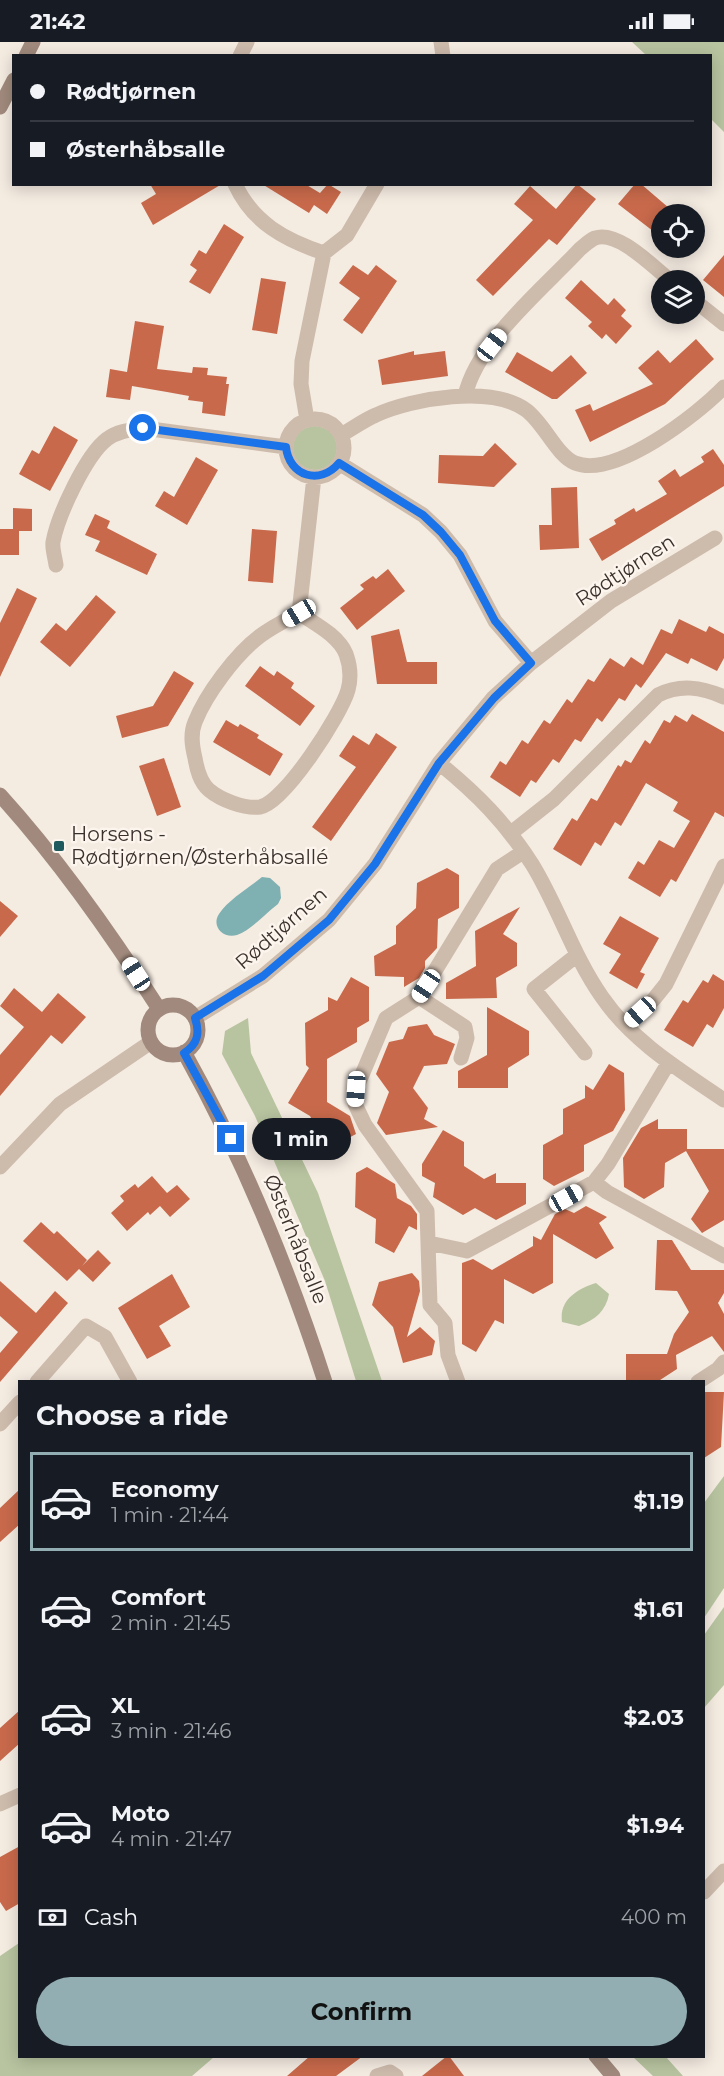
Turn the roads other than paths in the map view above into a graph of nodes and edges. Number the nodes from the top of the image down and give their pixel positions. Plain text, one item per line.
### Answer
1 (12, 84) edge
2 (0, 107) edge
3 (236, 186) edge
4 (376, 186) edge
5 (324, 253) junction
6 (657, 270) edge
7 (705, 309) edge
8 (724, 324) edge
9 (724, 387) edge
10 (465, 396) junction
11 (307, 420) junction
12 (341, 435) junction
13 (286, 447) junction
14 (339, 463) junction
15 (314, 477) junction
16 (715, 538) dead end
17 (56, 565) dead end
18 (299, 613) junction
19 (531, 663) junction
20 (724, 697) edge
21 (439, 763) junction
22 (0, 795) edge
23 (511, 833) junction
24 (523, 852) junction
25 (724, 866) edge
26 (577, 955) junction
27 (419, 997) junction
28 (159, 1010) junction
29 (195, 1018) junction
30 (626, 1025) junction
31 (151, 1042) junction
32 (184, 1053) junction
33 (585, 1053) dead end
34 (461, 1058) dead end
35 (669, 1062) junction
36 (724, 1100) edge
37 (2, 1162) edge
38 (594, 1182) junction
39 (429, 1243) junction
40 (724, 1256) edge
41 (724, 1362) edge
42 (39, 1380) edge
43 (129, 1380) edge
44 (324, 1380) edge
45 (457, 1380) edge
46 (701, 1380) edge
47 (18, 1404) edge
48 (0, 1424) edge
49 (18, 1796) edge
50 (0, 1804) edge
51 (724, 1871) edge
52 (705, 1891) edge
53 (598, 2058) edge
54 (377, 2076) edge
55 (396, 2076) edge
56 (613, 2076) edge

1 - 2 street
3 - 5 street
4 - 5 street
5 - 11 street
6 - 10 street
7 - 8 street
9 - 10 street
10 - 12 street
11 - 12 street
11 - 13 street
12 - 14 street
13 - 15 street
13 - 17 street
14 - 15 street
14 - 19 street
15 - 18 street
16 - 19 street, Rødtjørnen
18 - 18 street
19 - 21 street, Rødtjørnen
20 - 23 street
21 - 23 street
21 - 29 street, Rødtjørnen
22 - 28 street
23 - 24 street
24 - 26 street
24 - 27 street
25 - 30 street
26 - 30 street
26 - 33 street
27 - 34 street
27 - 39 street
28 - 29 street
28 - 31 street
29 - 32 street
30 - 35 street
31 - 32 street
31 - 37 street
32 - 44 street, Østerhåbsalle
35 - 36 street
35 - 38 street
38 - 39 street
38 - 40 street
39 - 45 street
41 - 46 street
42 - 43 street
47 - 48 street
49 - 50 street
51 - 52 street
53 - 56 street
54 - 55 street

